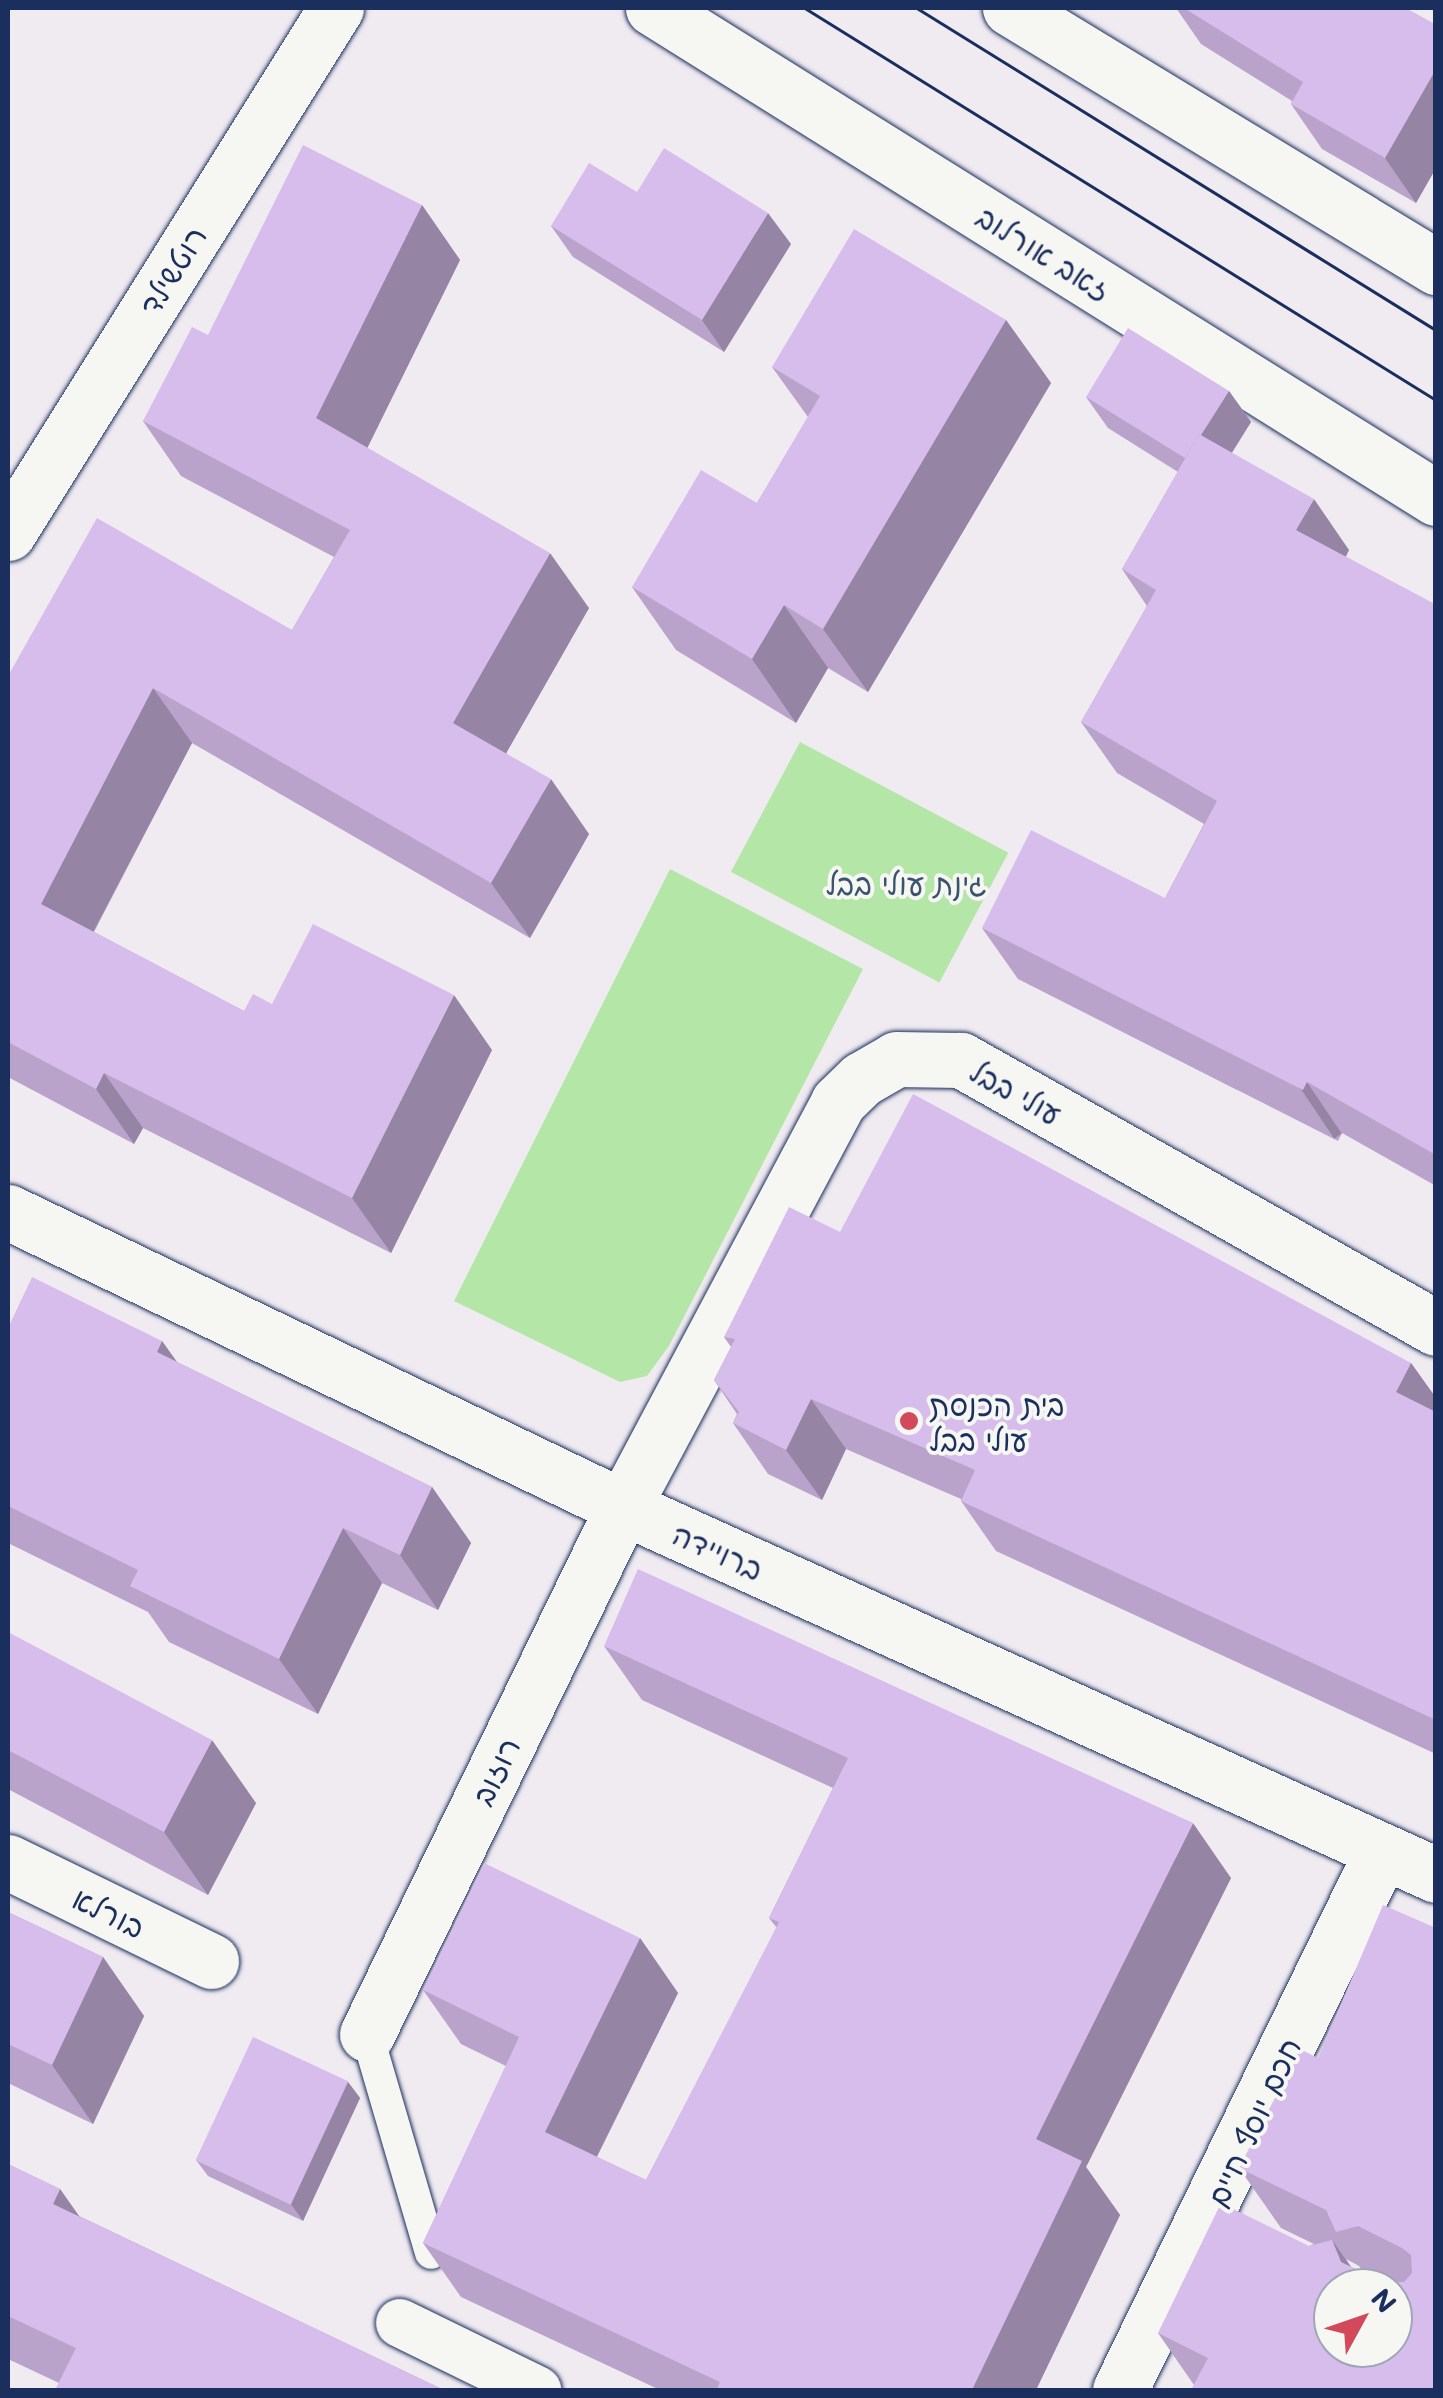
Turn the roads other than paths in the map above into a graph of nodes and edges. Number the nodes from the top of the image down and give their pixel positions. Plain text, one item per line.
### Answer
1 (336, 8) edge
2 (653, 8) edge
3 (1010, 8) edge
4 (1436, 267) edge
5 (1436, 498) edge
6 (8, 533) edge
7 (8, 1212) edge
8 (1436, 1328) edge
9 (623, 1508) junction
10 (1382, 1851) junction
11 (8, 1862) edge
12 (1436, 1875) edge
13 (210, 1961) dead end
14 (367, 2034) joint
15 (432, 2252) edge
16 (400, 2323) dead end
17 (538, 2390) edge
18 (1120, 2390) edge

1 - 6 street, רוטשילד
2 - 5 street, זאב אורלוב
3 - 4 street
7 - 9 street, ברויידה
8 - 9 street, עולי בבל
9 - 10 street, ברויידה
9 - 14 street, רוזוב
10 - 12 street, ברויידה
10 - 18 street, חכם יוסף חיים
11 - 13 street, בורלא
14 - 15 lane
16 - 17 street

